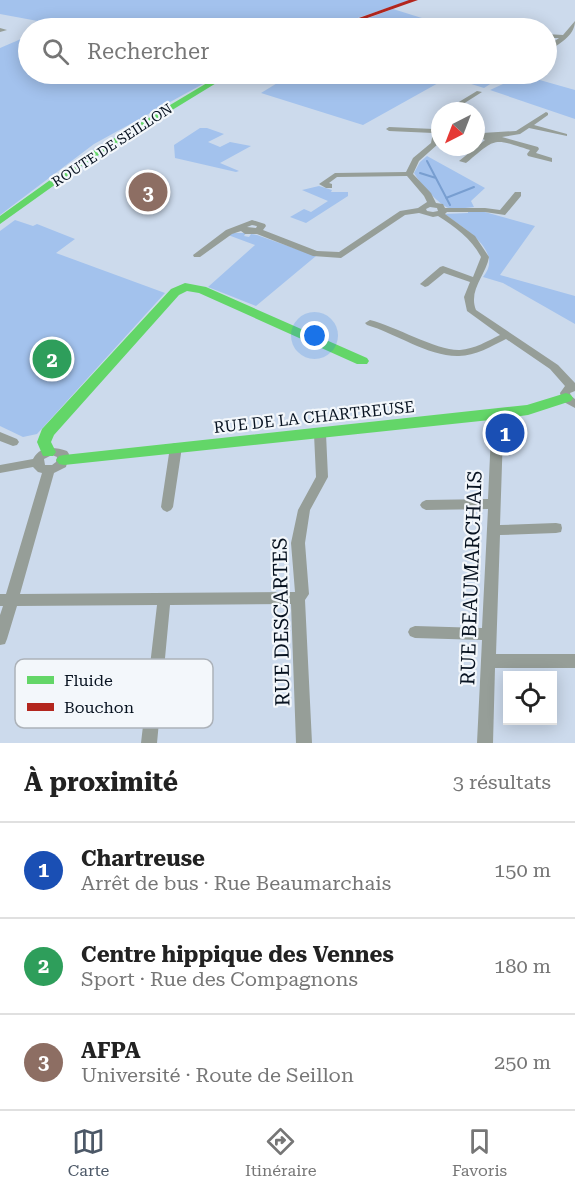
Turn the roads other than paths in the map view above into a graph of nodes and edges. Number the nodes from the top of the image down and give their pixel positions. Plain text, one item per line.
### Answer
1 (415, 0) edge
2 (363, 18) edge
3 (575, 23) edge
4 (557, 37) edge
5 (565, 37) junction
6 (557, 42) edge
7 (210, 84) edge
8 (479, 92) dead end
9 (460, 102) edge
10 (546, 114) dead end
11 (528, 126) junction
12 (389, 129) dead end
13 (431, 131) edge
14 (485, 135) edge
15 (565, 135) dead end
16 (498, 136) junction
17 (431, 147) edge
18 (467, 156) edge
19 (549, 160) dead end
20 (463, 161) dead end
21 (409, 174) junction
22 (329, 186) dead end
23 (518, 194) dead end
24 (433, 205) junction
25 (421, 210) junction
26 (442, 212) junction
27 (0, 220) edge
28 (242, 228) junction
29 (258, 231) junction
30 (197, 255) dead end
31 (475, 281) junction
32 (425, 284) dead end
33 (369, 323) dead end
34 (507, 335) junction
35 (362, 361) dead end
36 (572, 394) edge
37 (490, 415) junction
38 (320, 434) junction
39 (0, 436) edge
40 (13, 442) dead end
41 (176, 447) junction
42 (48, 452) junction
43 (64, 460) junction
44 (43, 466) junction
45 (0, 469) edge
46 (493, 504) junction
47 (426, 505) dead end
48 (167, 507) dead end
49 (556, 528) dead end
50 (493, 530) junction
51 (298, 598) junction
52 (6, 600) edge
53 (164, 600) junction
54 (415, 632) dead end
55 (488, 634) junction
56 (0, 639) edge
57 (158, 659) edge
58 (487, 661) junction
59 (575, 661) edge
60 (151, 728) edge
61 (149, 743) edge
62 (304, 743) edge
63 (485, 743) edge

1 - 2 street
3 - 5 street
4 - 5 street
5 - 6 street
7 - 27 street, ROUTE DE SEILLON
8 - 9 street
10 - 11 street
11 - 15 street
11 - 16 street
12 - 13 street
14 - 16 street
16 - 19 street
17 - 21 street
18 - 20 street
21 - 22 street
21 - 24 street
23 - 26 street
24 - 25 street
24 - 26 street
25 - 26 street
25 - 29 street
26 - 31 street
28 - 29 street
28 - 29 street
28 - 30 street
31 - 32 street
31 - 34 street
33 - 34 street
34 - 36 street
35 - 42 street
36 - 37 street, RUE DE LA CHARTREUSE
37 - 38 street, RUE DE LA CHARTREUSE
37 - 46 street, RUE BEAUMARCHAIS
38 - 41 street, RUE DE LA CHARTREUSE
38 - 51 street, RUE DESCARTES
39 - 40 street
41 - 43 street, RUE DE LA CHARTREUSE
41 - 48 street
42 - 43 street
42 - 44 street
43 - 44 street
44 - 45 street
44 - 52 street
46 - 47 street
46 - 50 street, RUE BEAUMARCHAIS
49 - 50 street
50 - 55 street, RUE BEAUMARCHAIS
51 - 53 street
51 - 62 street, RUE DESCARTES
52 - 53 street
52 - 56 street
53 - 57 street
54 - 55 street
55 - 58 street, RUE BEAUMARCHAIS
58 - 59 street
58 - 63 street, RUE BEAUMARCHAIS
60 - 61 street

